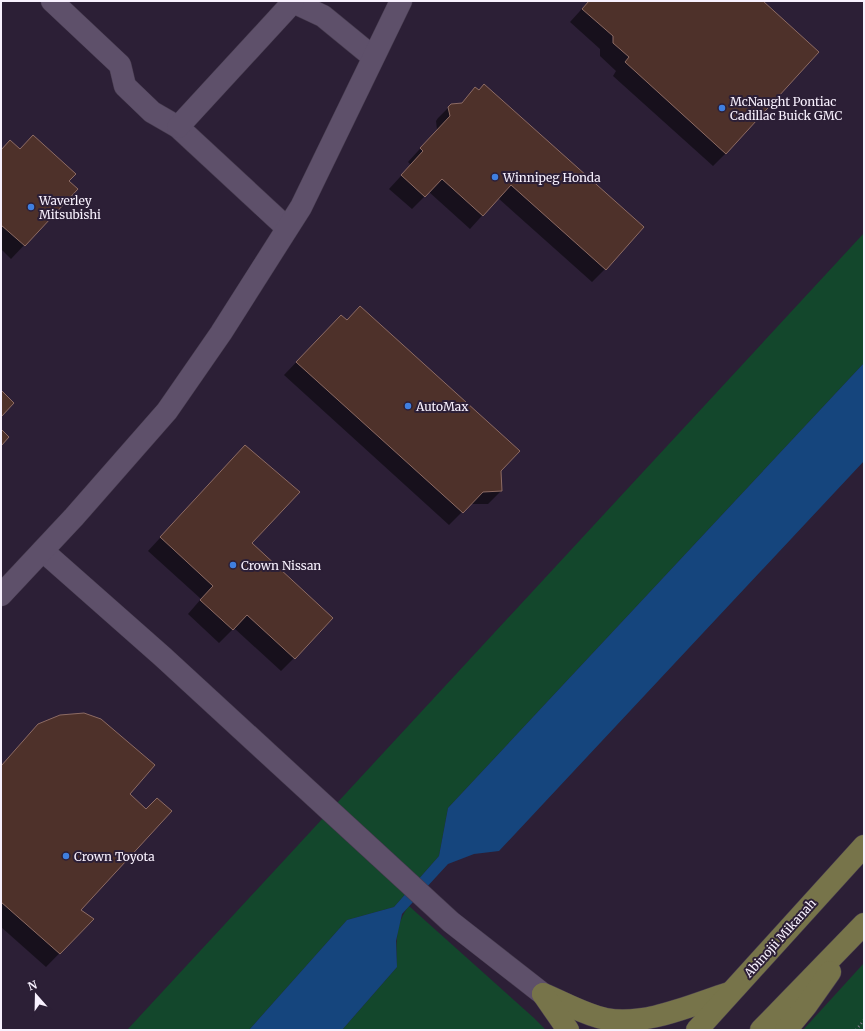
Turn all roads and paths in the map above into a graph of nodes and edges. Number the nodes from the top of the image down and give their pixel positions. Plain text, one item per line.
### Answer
1 (52, 1) edge
2 (401, 1) edge
3 (292, 2) edge
4 (374, 57) junction
5 (178, 127) junction
6 (288, 228) junction
7 (43, 551) junction
8 (1, 595) edge
9 (864, 846) edge
10 (864, 924) edge
11 (730, 993) junction
12 (543, 994) junction
13 (864, 1020) edge
14 (568, 1030) edge
15 (697, 1030) edge
16 (761, 1030) edge
17 (786, 1030) edge
18 (856, 1030) edge

1 - 5 street
2 - 4 street
3 - 4 street
3 - 5 street
4 - 6 street
5 - 6 street
6 - 7 street
7 - 8 street
7 - 12 street
9 - 11 main road, Abinojii Mikanah
10 - 16 main road
10 - 17 main road
11 - 12 main road
11 - 15 main road, Abinojii Mikanah
12 - 14 main road
13 - 18 path

